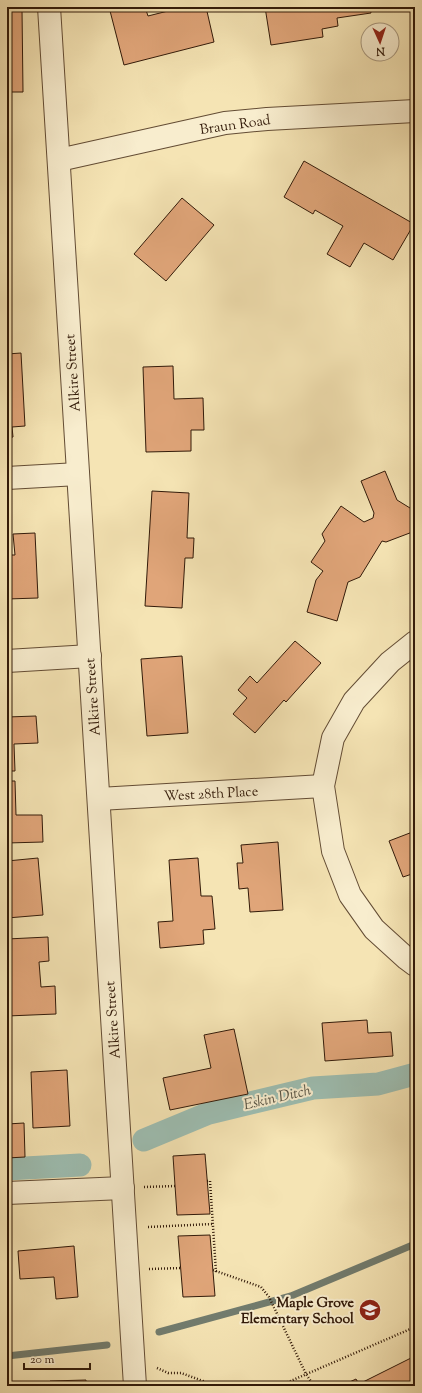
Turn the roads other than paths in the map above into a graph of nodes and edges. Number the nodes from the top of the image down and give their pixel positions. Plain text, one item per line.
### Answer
1 (50, 7) edge
2 (415, 110) edge
3 (59, 160) junction
4 (78, 474) junction
5 (7, 478) edge
6 (415, 642) edge
7 (90, 656) junction
8 (7, 661) edge
9 (323, 786) junction
10 (99, 799) junction
11 (415, 965) edge
12 (131, 1187) junction
13 (7, 1193) edge
14 (135, 1386) edge

1 - 3 street, Alkire Street
2 - 3 street, Braun Road
3 - 4 street, Alkire Street
4 - 5 street
4 - 7 street, Alkire Street
6 - 9 street
7 - 8 street
7 - 10 street, Alkire Street
9 - 10 street, West 28th Place
9 - 11 street
10 - 12 street, Alkire Street
12 - 13 street
12 - 14 street, Alkire Street

